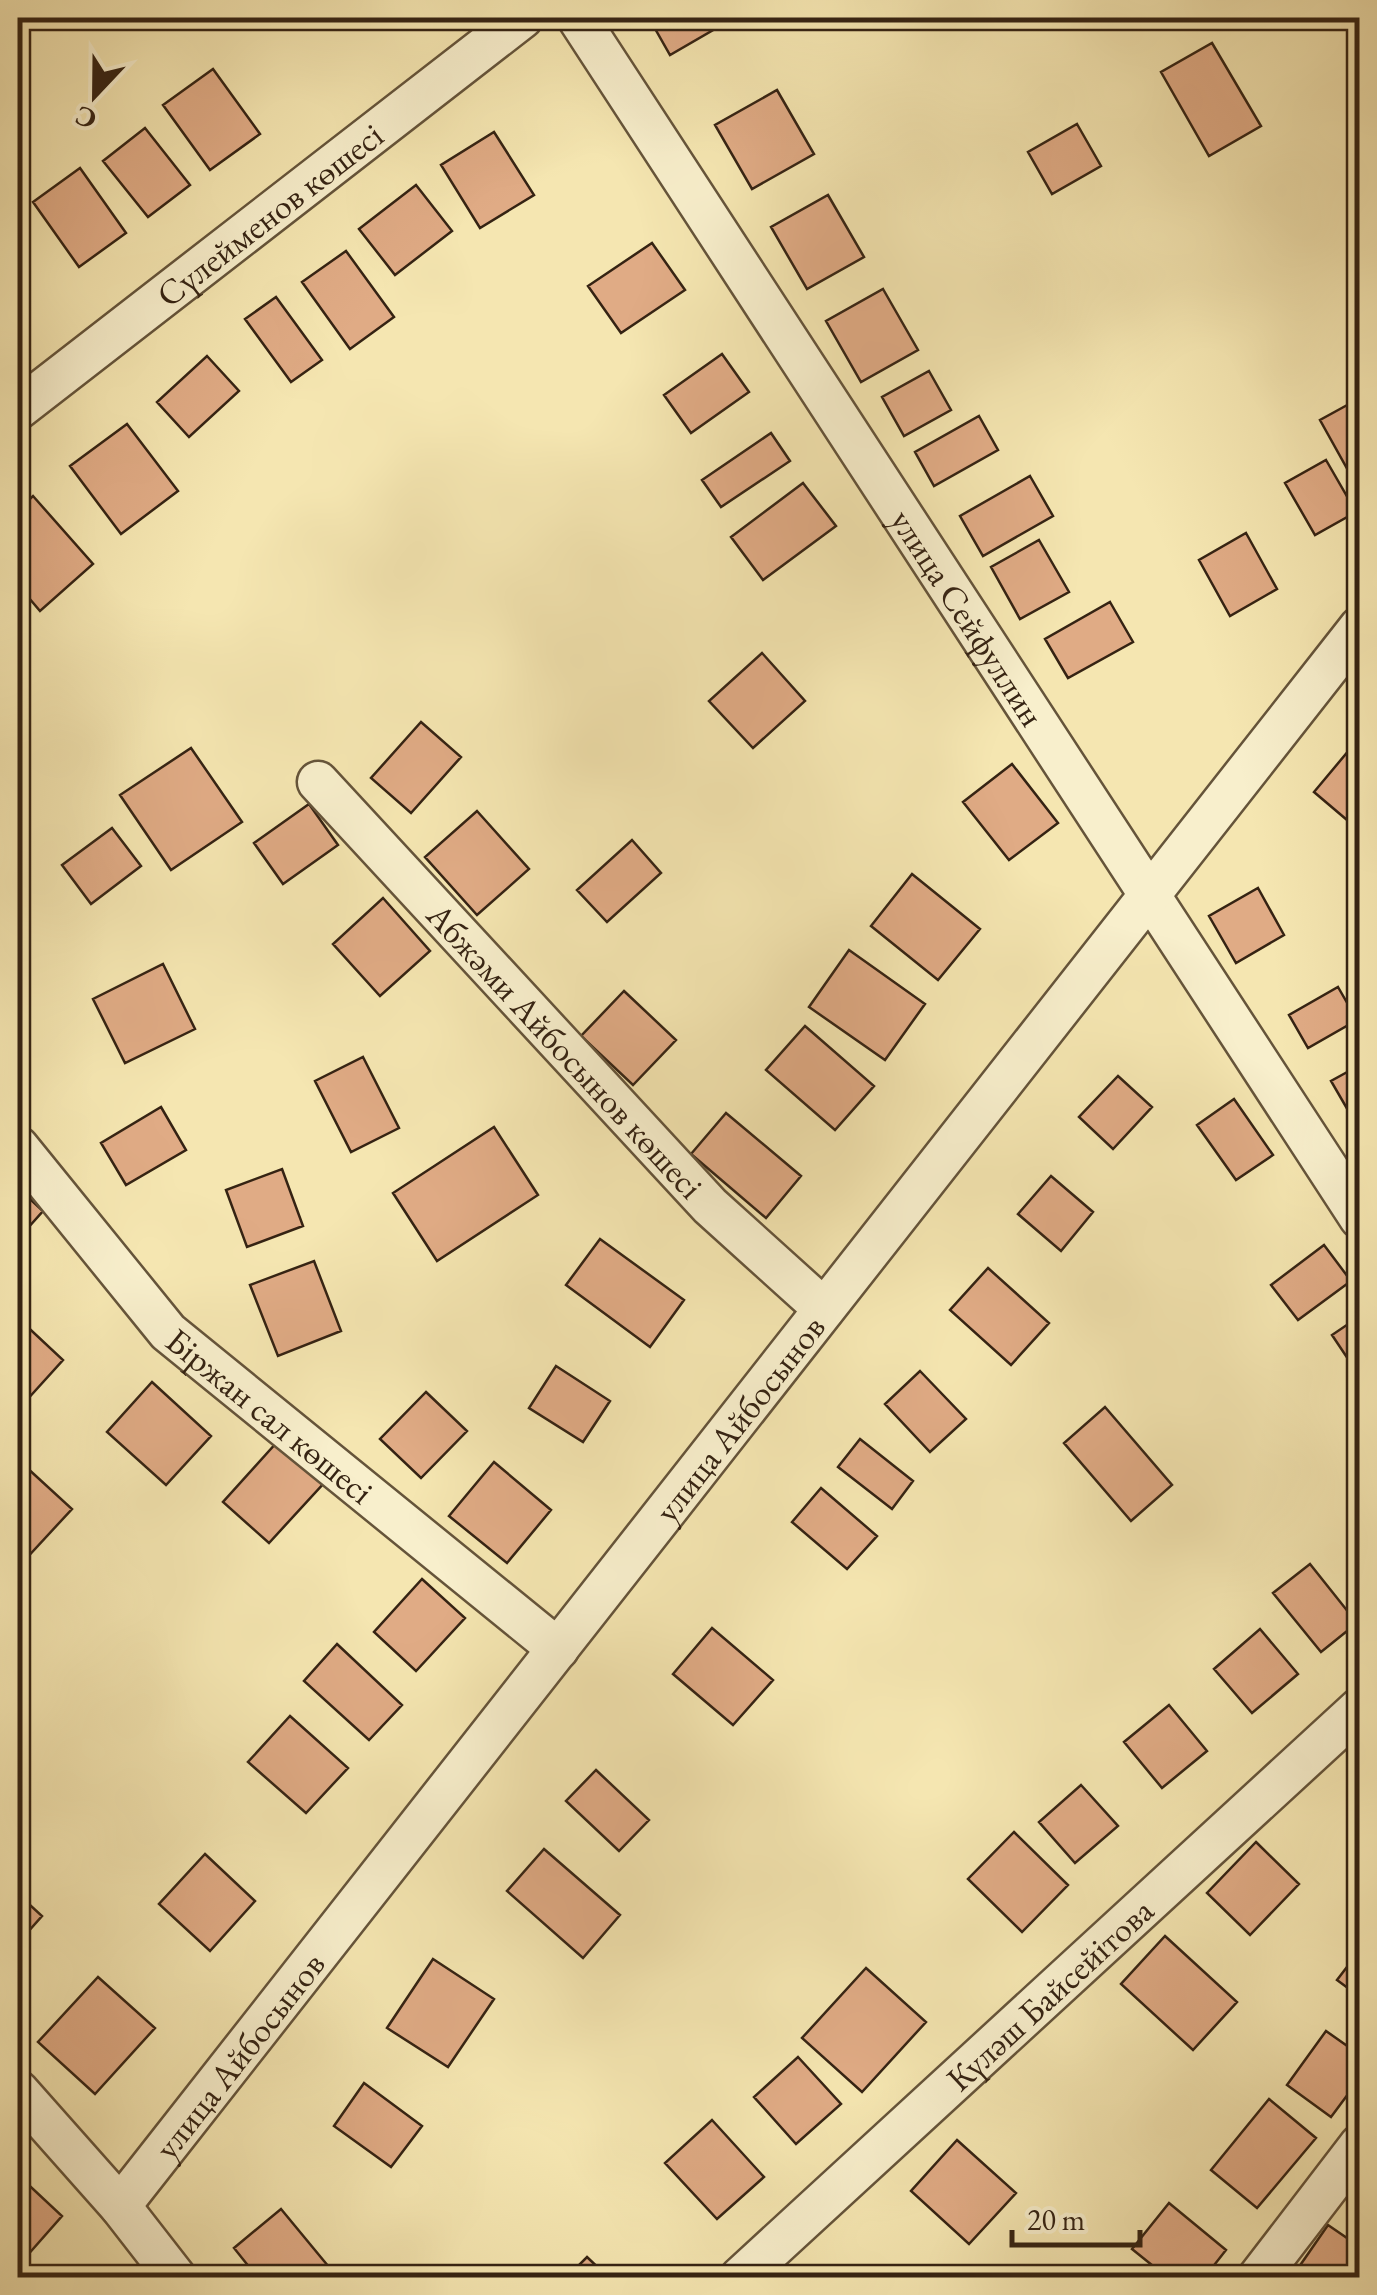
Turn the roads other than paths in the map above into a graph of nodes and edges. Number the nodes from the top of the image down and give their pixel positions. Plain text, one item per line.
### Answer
1 (522, 18) edge
2 (578, 18) edge
3 (18, 410) edge
4 (1360, 627) edge
5 (318, 782) dead end
6 (1149, 895) junction
7 (18, 1147) edge
8 (1360, 1218) edge
9 (824, 1309) junction
10 (558, 1649) junction
11 (1360, 1708) edge
12 (18, 2090) edge
13 (1360, 2144) edge
14 (120, 2206) junction
15 (176, 2278) edge
16 (740, 2278) edge
17 (1258, 2278) edge

1 - 3 street, Сүлейменов көшесі
2 - 6 street, улица Сейфуллин
4 - 6 street, улица Айбосынов
5 - 9 street, Абжәми Айбосынов көшесі
6 - 8 street, улица Сейфуллин
6 - 9 street, улица Айбосынов
7 - 10 street, Біржан сал көшесі
9 - 10 street, улица Айбосынов
10 - 14 street, улица Айбосынов
11 - 16 street, Күләш Байсейітова
12 - 14 street
13 - 17 street
14 - 15 street

